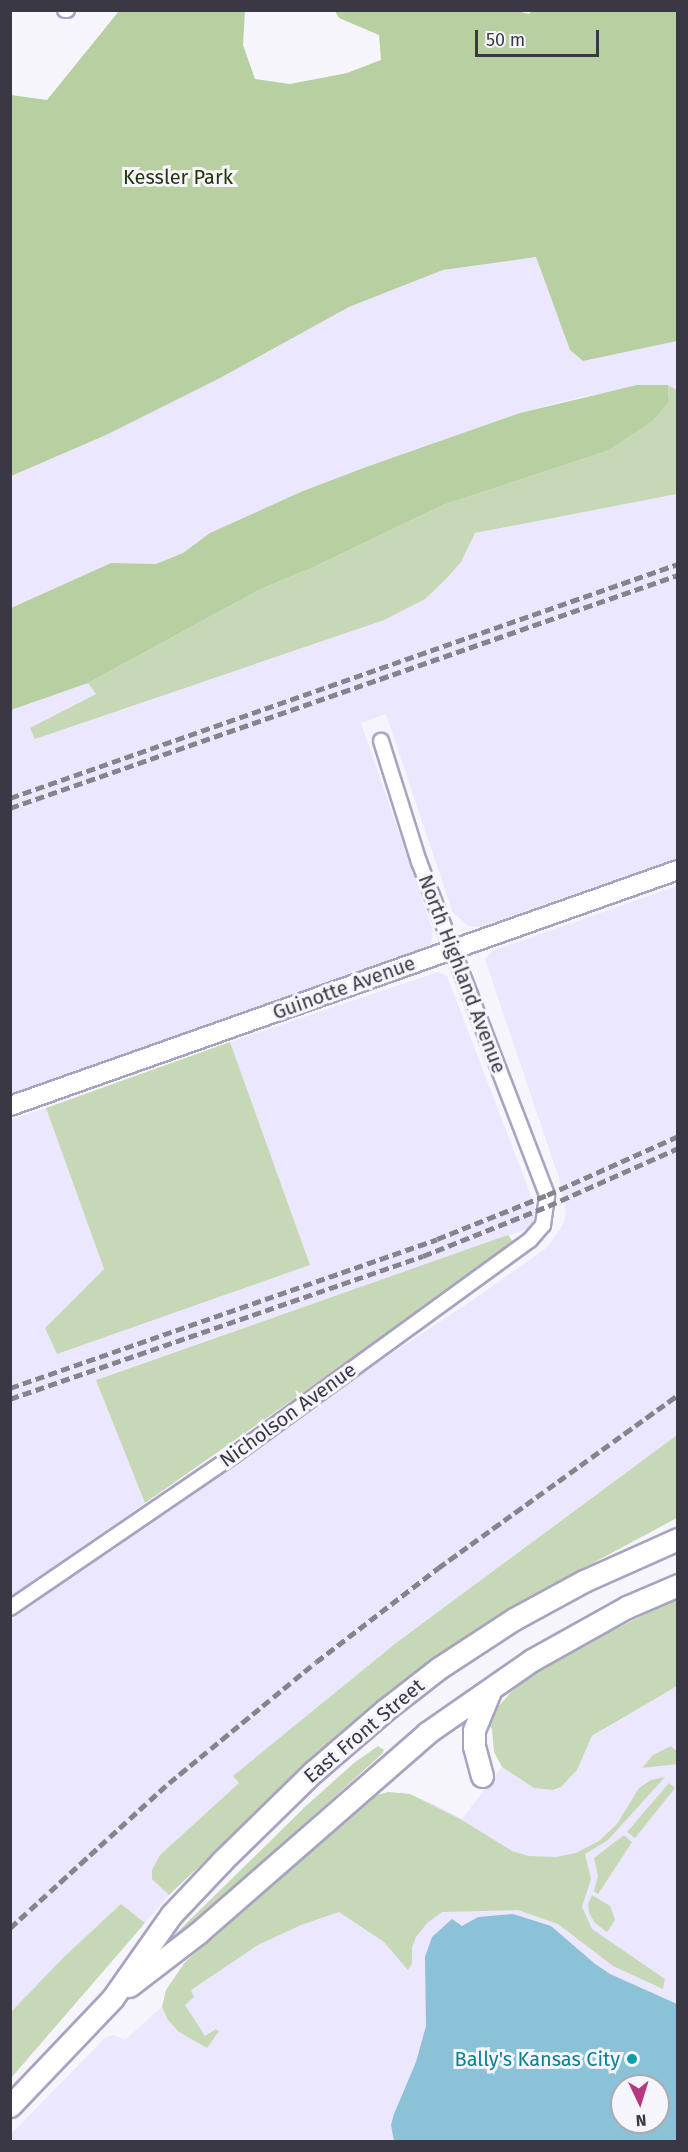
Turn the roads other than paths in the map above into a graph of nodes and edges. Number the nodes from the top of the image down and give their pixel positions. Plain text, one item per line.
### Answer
1 (381, 741) dead end
2 (678, 870) edge
3 (451, 949) junction
4 (10, 1106) edge
5 (548, 1206) joint
6 (678, 1539) edge
7 (678, 1585) edge
8 (10, 1608) edge
9 (492, 1688) junction
10 (482, 1776) dead end
11 (112, 1999) junction
12 (10, 2106) edge

1 - 3 street, North Highland Avenue
2 - 3 street, Guinotte Avenue
3 - 4 street, Guinotte Avenue
3 - 5 street, North Highland Avenue
5 - 8 street, Nicholson Avenue
6 - 11 main road, East Front Street
7 - 9 main road, East Front Street
9 - 10 main road
9 - 11 main road, East Front Street
11 - 12 main road, East Front Street

